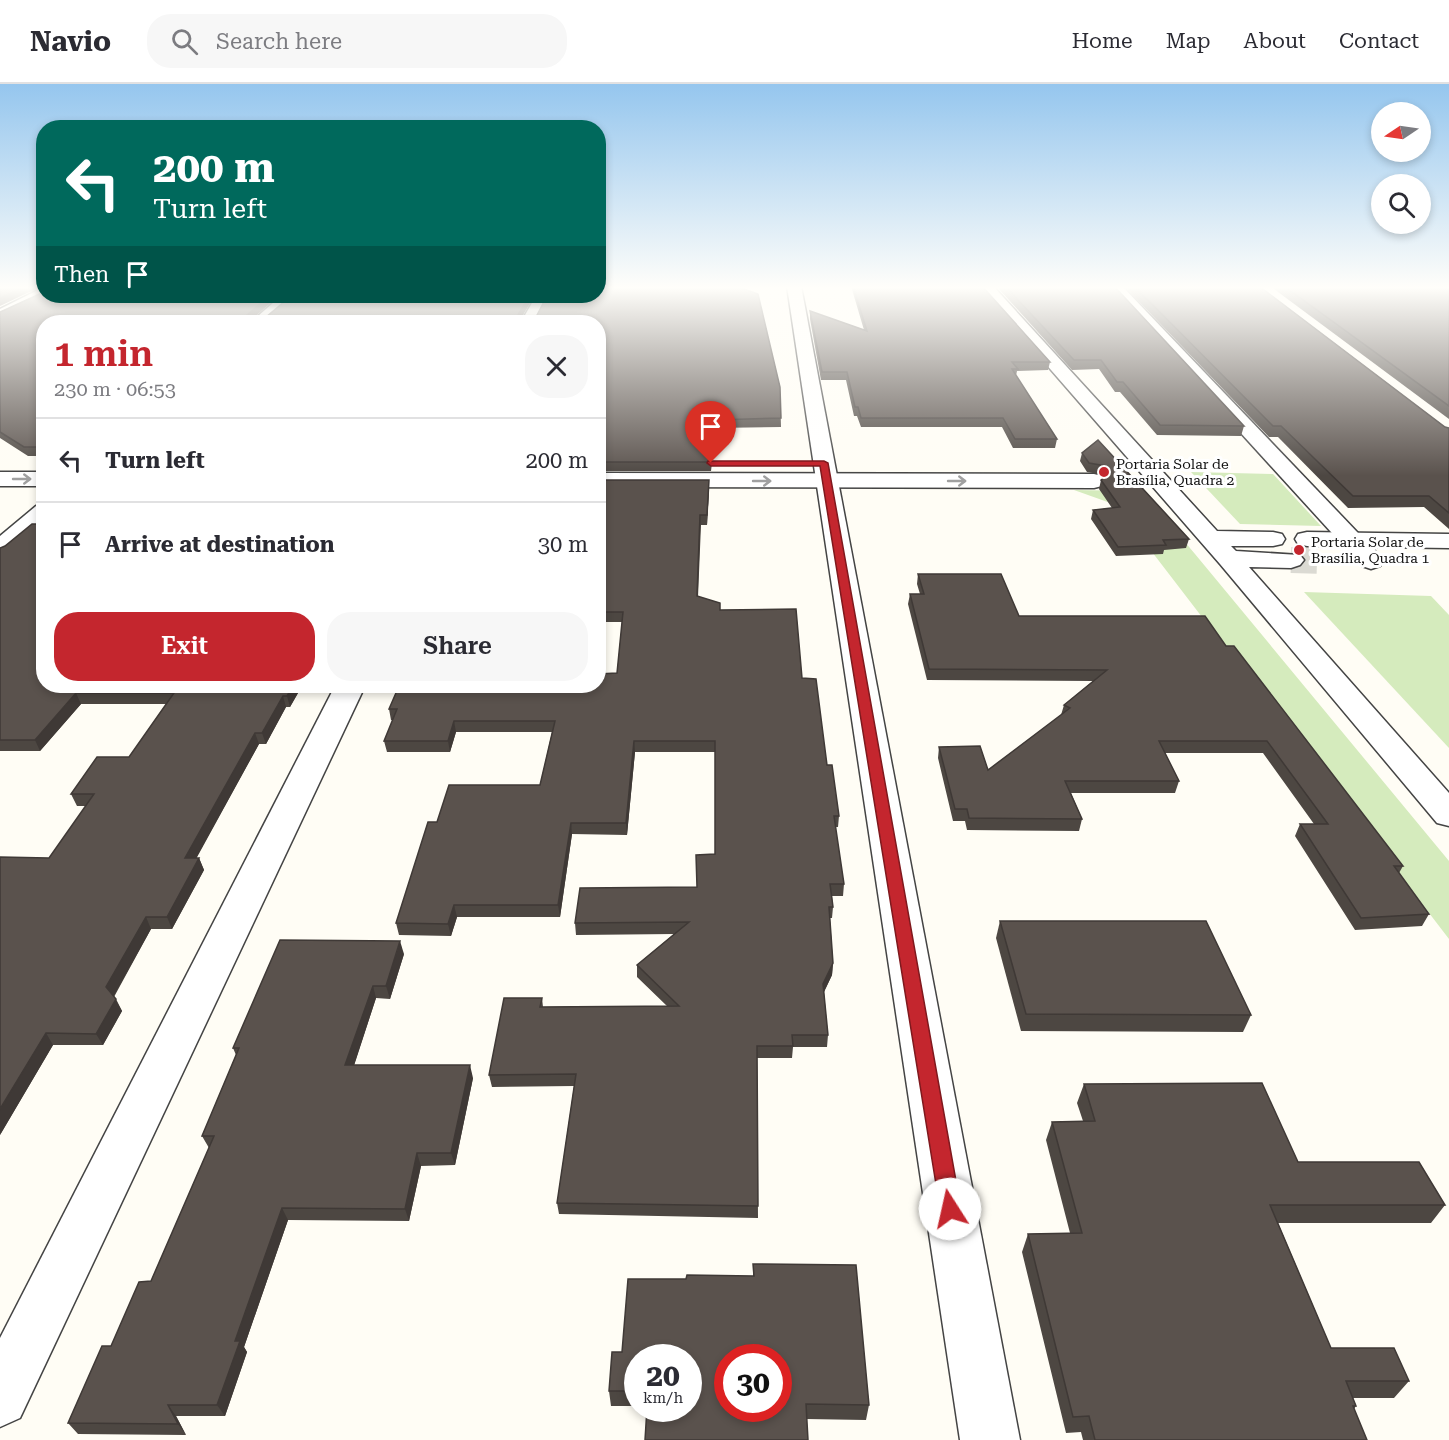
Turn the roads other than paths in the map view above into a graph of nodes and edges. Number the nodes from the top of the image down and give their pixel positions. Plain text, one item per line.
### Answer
1 (805, 349) edge
2 (1036, 349) edge
3 (1173, 349) edge
4 (0, 462) edge
5 (36, 462) edge
6 (606, 463) edge
7 (825, 472) junction
8 (1075, 472) dead end
9 (0, 479) edge
10 (36, 479) edge
11 (606, 480) edge
12 (36, 518) edge
13 (1209, 538) junction
14 (1307, 539) tunnel mouth
15 (1352, 540) junction
16 (1449, 541) edge
17 (0, 549) edge
18 (1229, 559) junction
19 (1326, 561) tunnel mouth
20 (1371, 561) junction
21 (1449, 562) edge
22 (347, 693) edge
23 (1449, 815) edge
24 (0, 1398) edge
25 (990, 1440) edge

1 - 7 street
2 - 13 street
3 - 15 street
4 - 5 street
6 - 7 street
7 - 8 street
11 -> 7 street
7 - 25 street
9 -> 10 street
12 - 17 street
13 - 18 street
13 - 18 street
14 - 15 street
15 - 16 street
15 - 20 street
18 - 23 street
19 - 20 street
20 - 21 street
22 - 24 street

